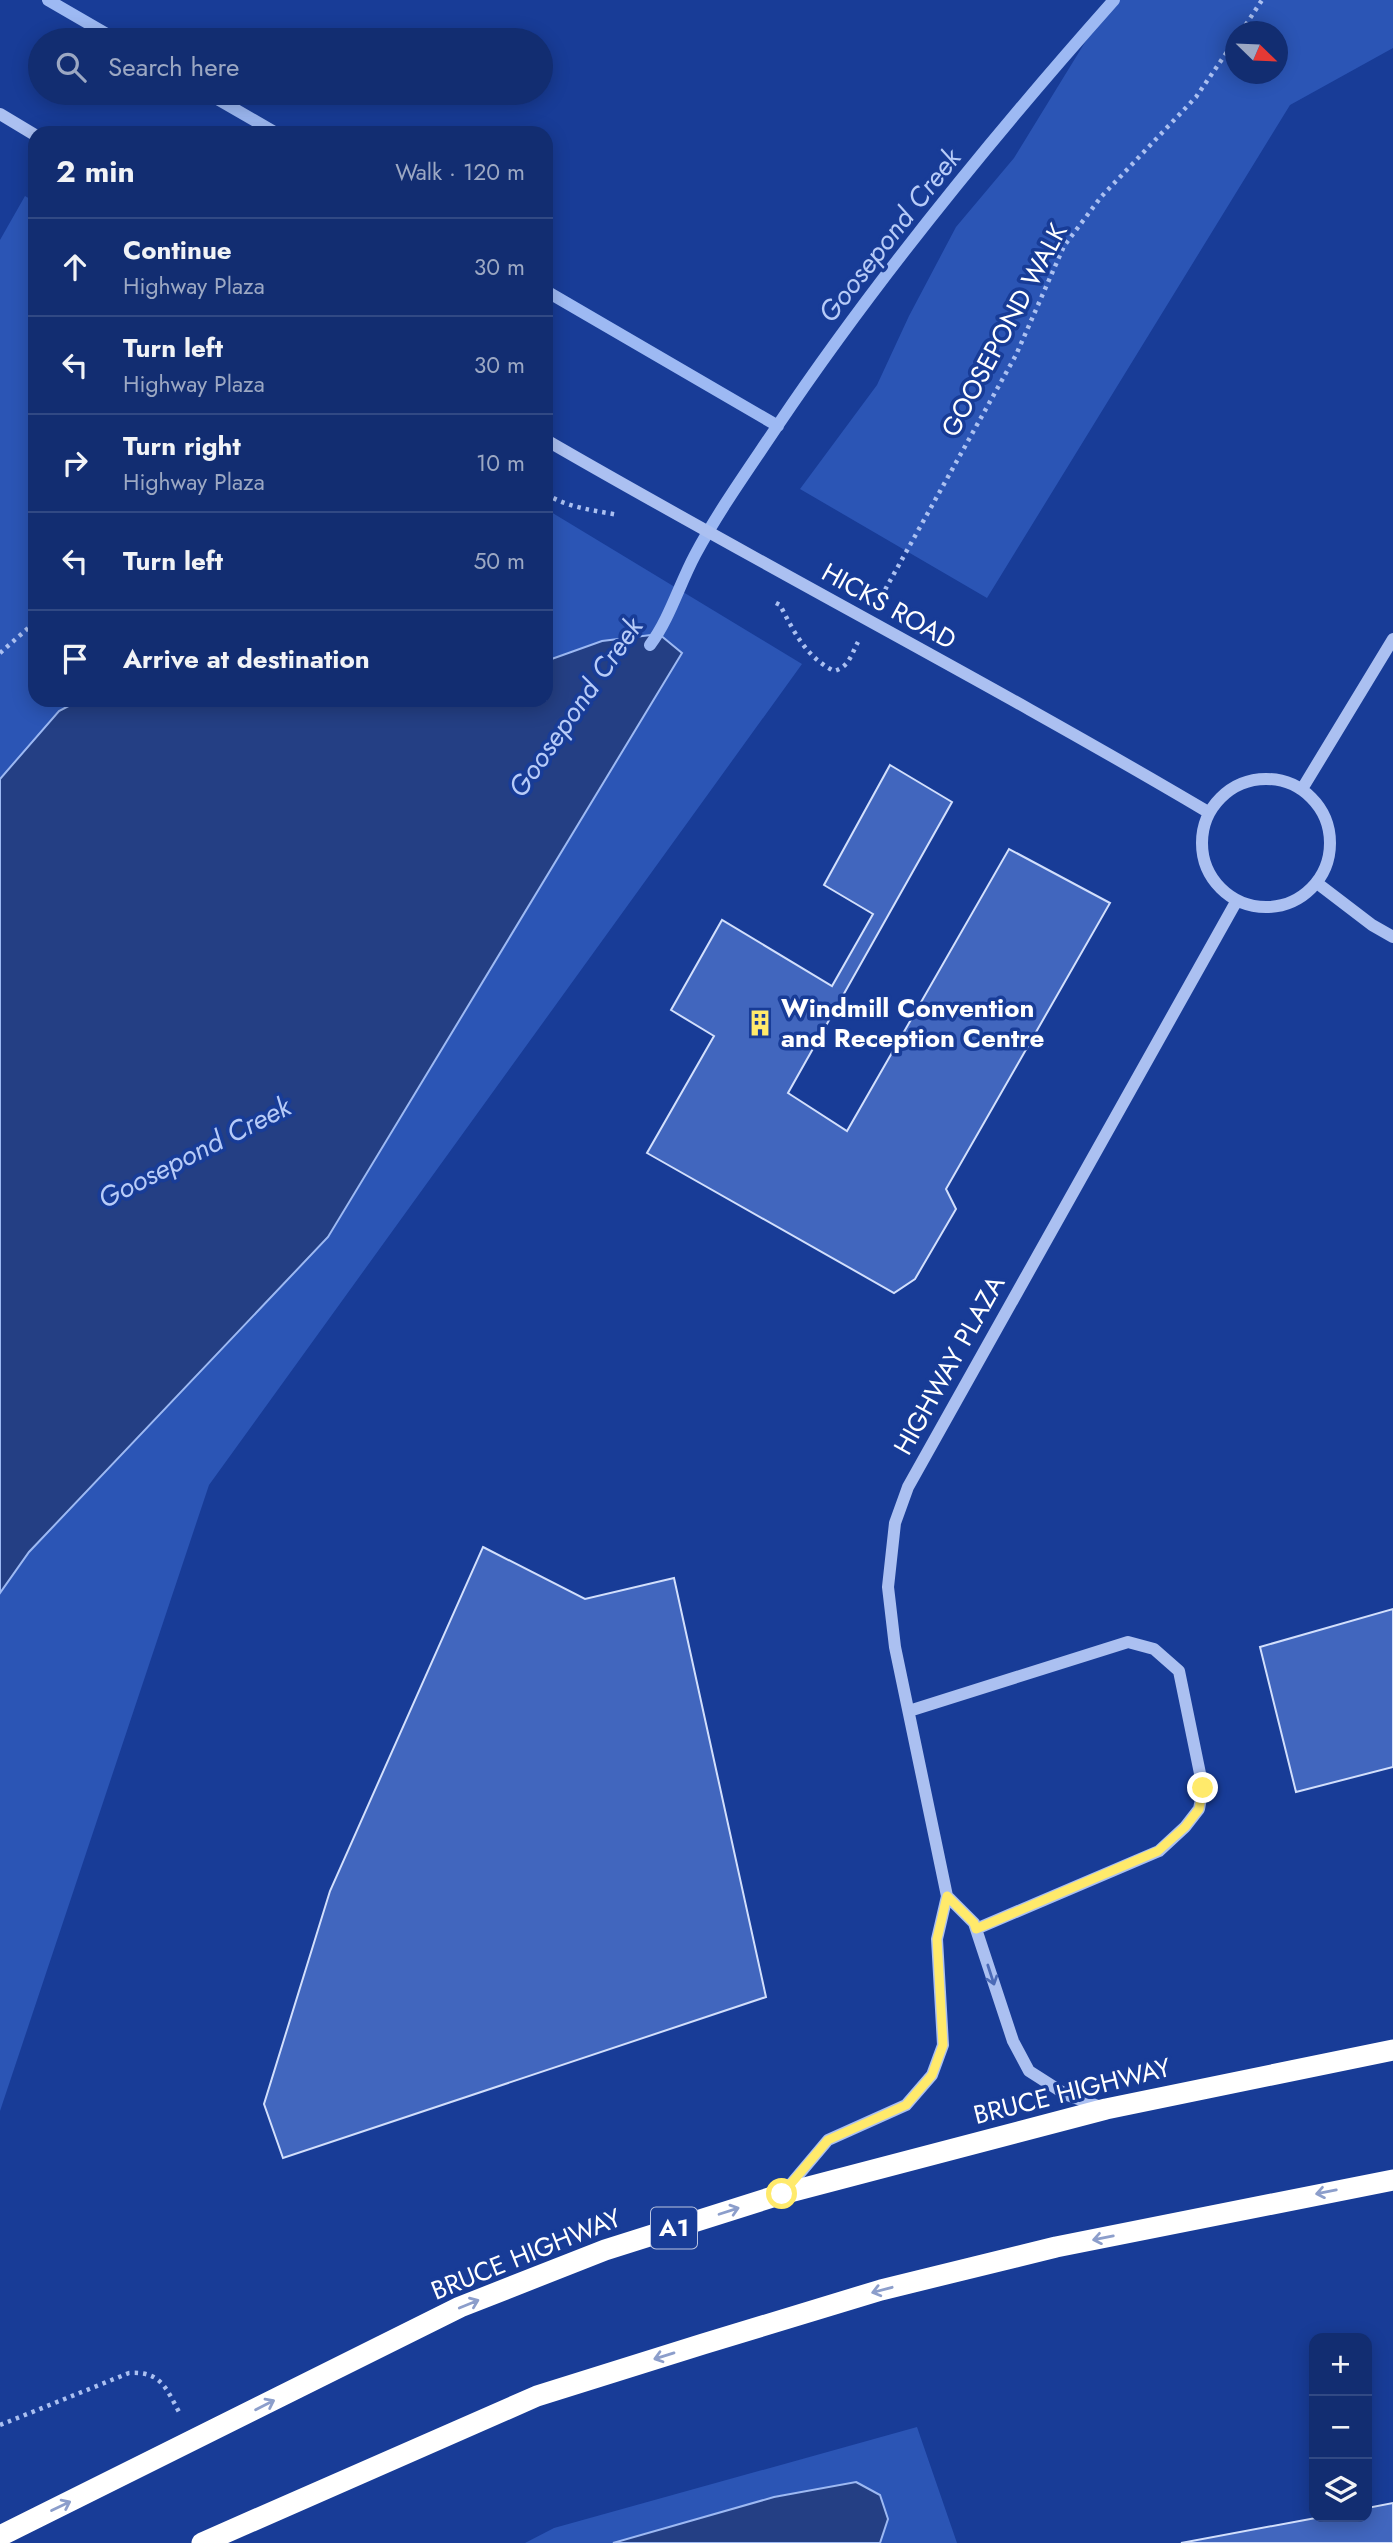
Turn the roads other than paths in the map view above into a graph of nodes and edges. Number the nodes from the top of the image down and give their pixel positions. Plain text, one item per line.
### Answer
1 (0, 114) edge
2 (28, 131) edge
3 (553, 444) edge
4 (1393, 639) edge
5 (1302, 789) junction
6 (1208, 812) junction
7 (1317, 883) junction
8 (1236, 902) junction
9 (1393, 937) edge
10 (909, 1711) junction
11 (947, 1896) junction
12 (976, 1929) junction
13 (1393, 2050) edge
14 (1106, 2109) junction
15 (1393, 2180) edge
16 (782, 2194) junction
17 (0, 2536) edge
18 (202, 2543) edge

1 - 2 street
3 - 6 street, HICKS ROAD
4 - 5 street
5 - 6 street
5 - 7 street
6 - 8 street
7 - 8 street
7 - 9 street
8 - 10 street, HIGHWAY PLAZA
10 - 11 street, HIGHWAY PLAZA
10 - 12 street
11 - 12 street
11 - 16 street, HIGHWAY PLAZA
12 -> 14 street
13 - 14 highway, BRUCE HIGHWAY / A1
14 - 16 highway, BRUCE HIGHWAY / A1
15 -> 18 highway
17 -> 16 highway, BRUCE HIGHWAY / A1

